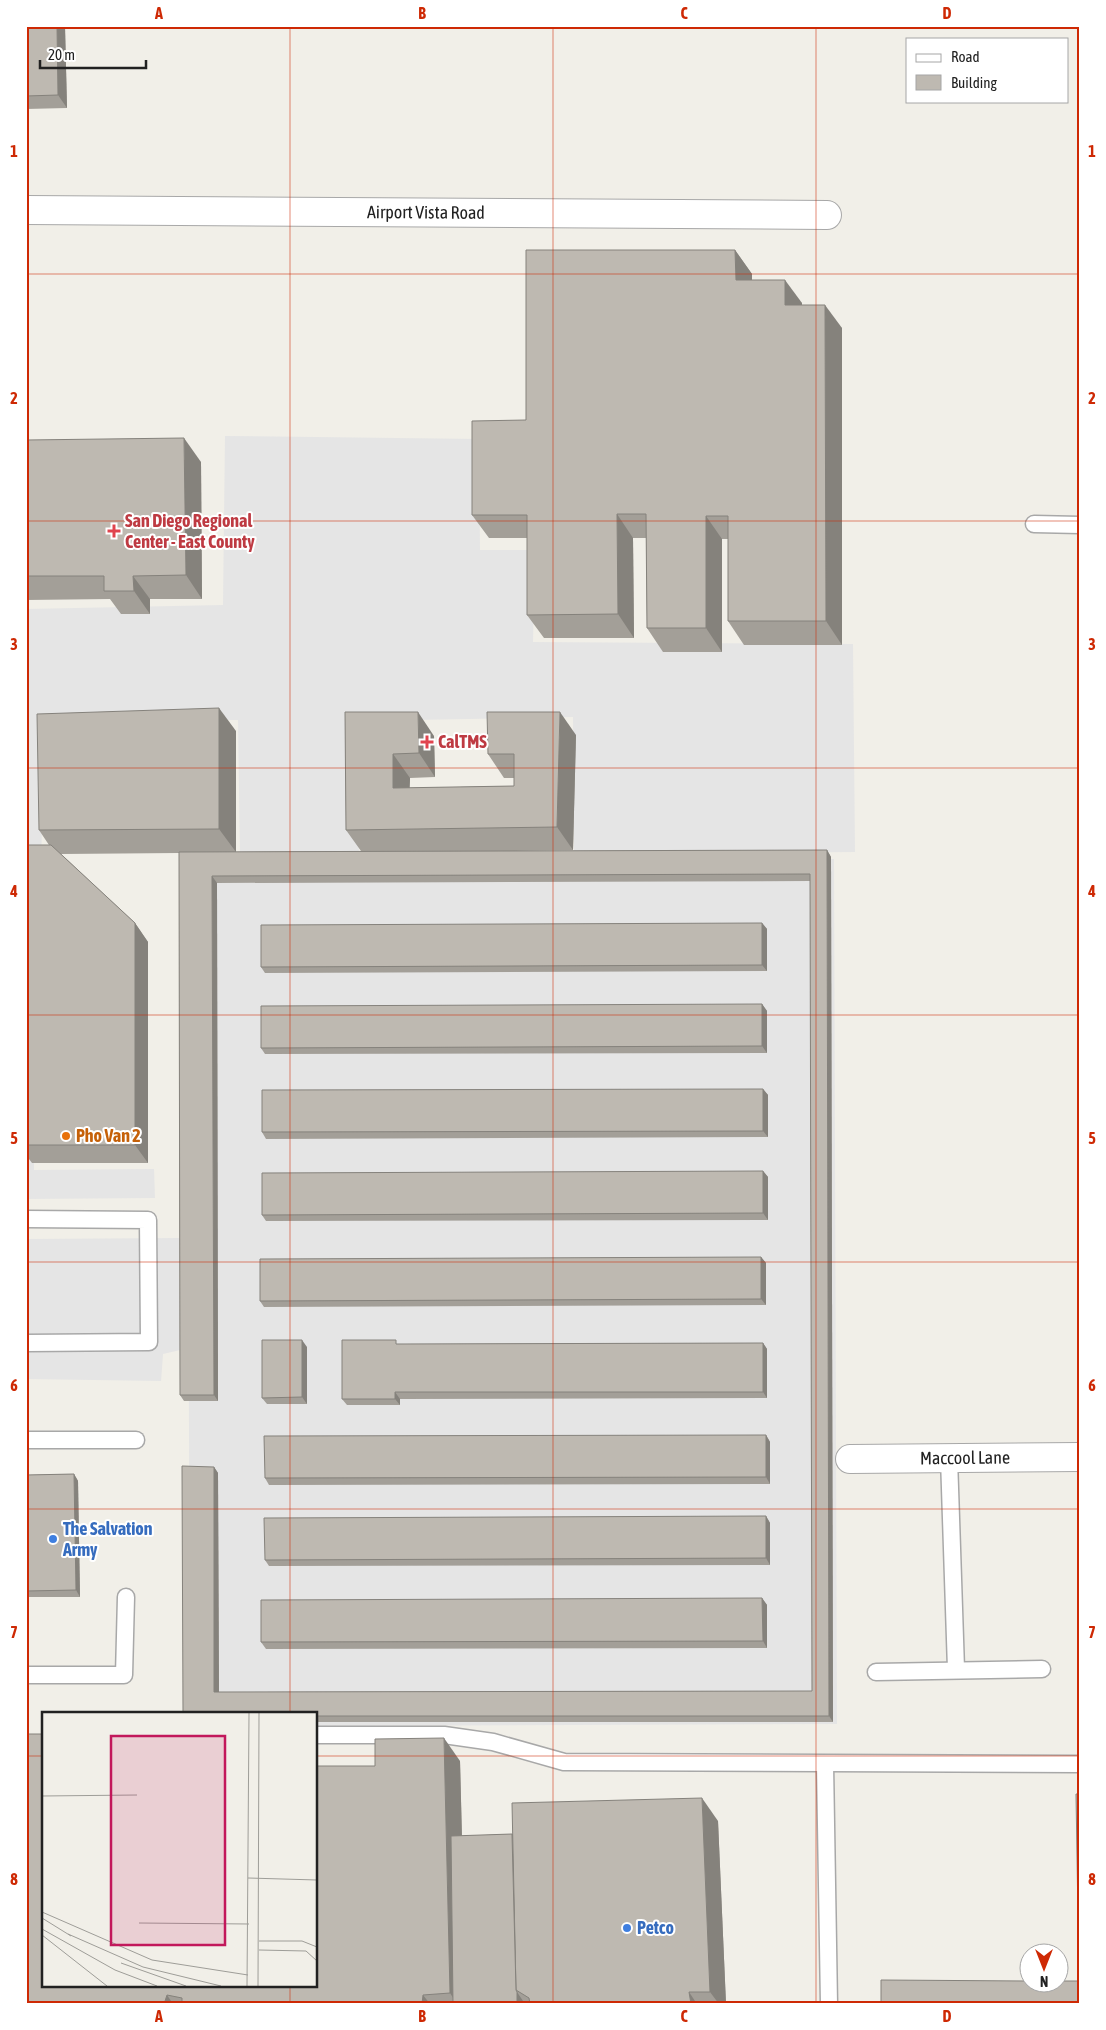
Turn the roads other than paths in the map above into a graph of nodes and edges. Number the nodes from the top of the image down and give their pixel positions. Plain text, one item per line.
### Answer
1 (26, 210) edge
2 (827, 215) dead end
3 (1034, 524) dead end
4 (1080, 525) edge
5 (26, 1219) edge
6 (26, 1343) edge
7 (26, 1440) edge
8 (136, 1440) dead end
9 (1080, 1457) edge
10 (949, 1458) junction
11 (850, 1459) dead end
12 (126, 1597) dead end
13 (956, 1669) junction
14 (1042, 1669) dead end
15 (876, 1672) dead end
16 (26, 1675) edge
17 (318, 1735) edge
18 (825, 1764) junction
19 (1080, 1764) edge
20 (829, 2004) edge

1 - 2 street, Airport Vista Road
3 - 4 lane
5 - 6 lane
7 - 8 lane
9 - 10 street, Maccool Lane
10 - 11 street, Maccool Lane
10 - 13 lane
12 - 16 lane
13 - 14 lane
13 - 15 lane
17 - 18 lane
18 - 19 lane
18 - 20 lane

